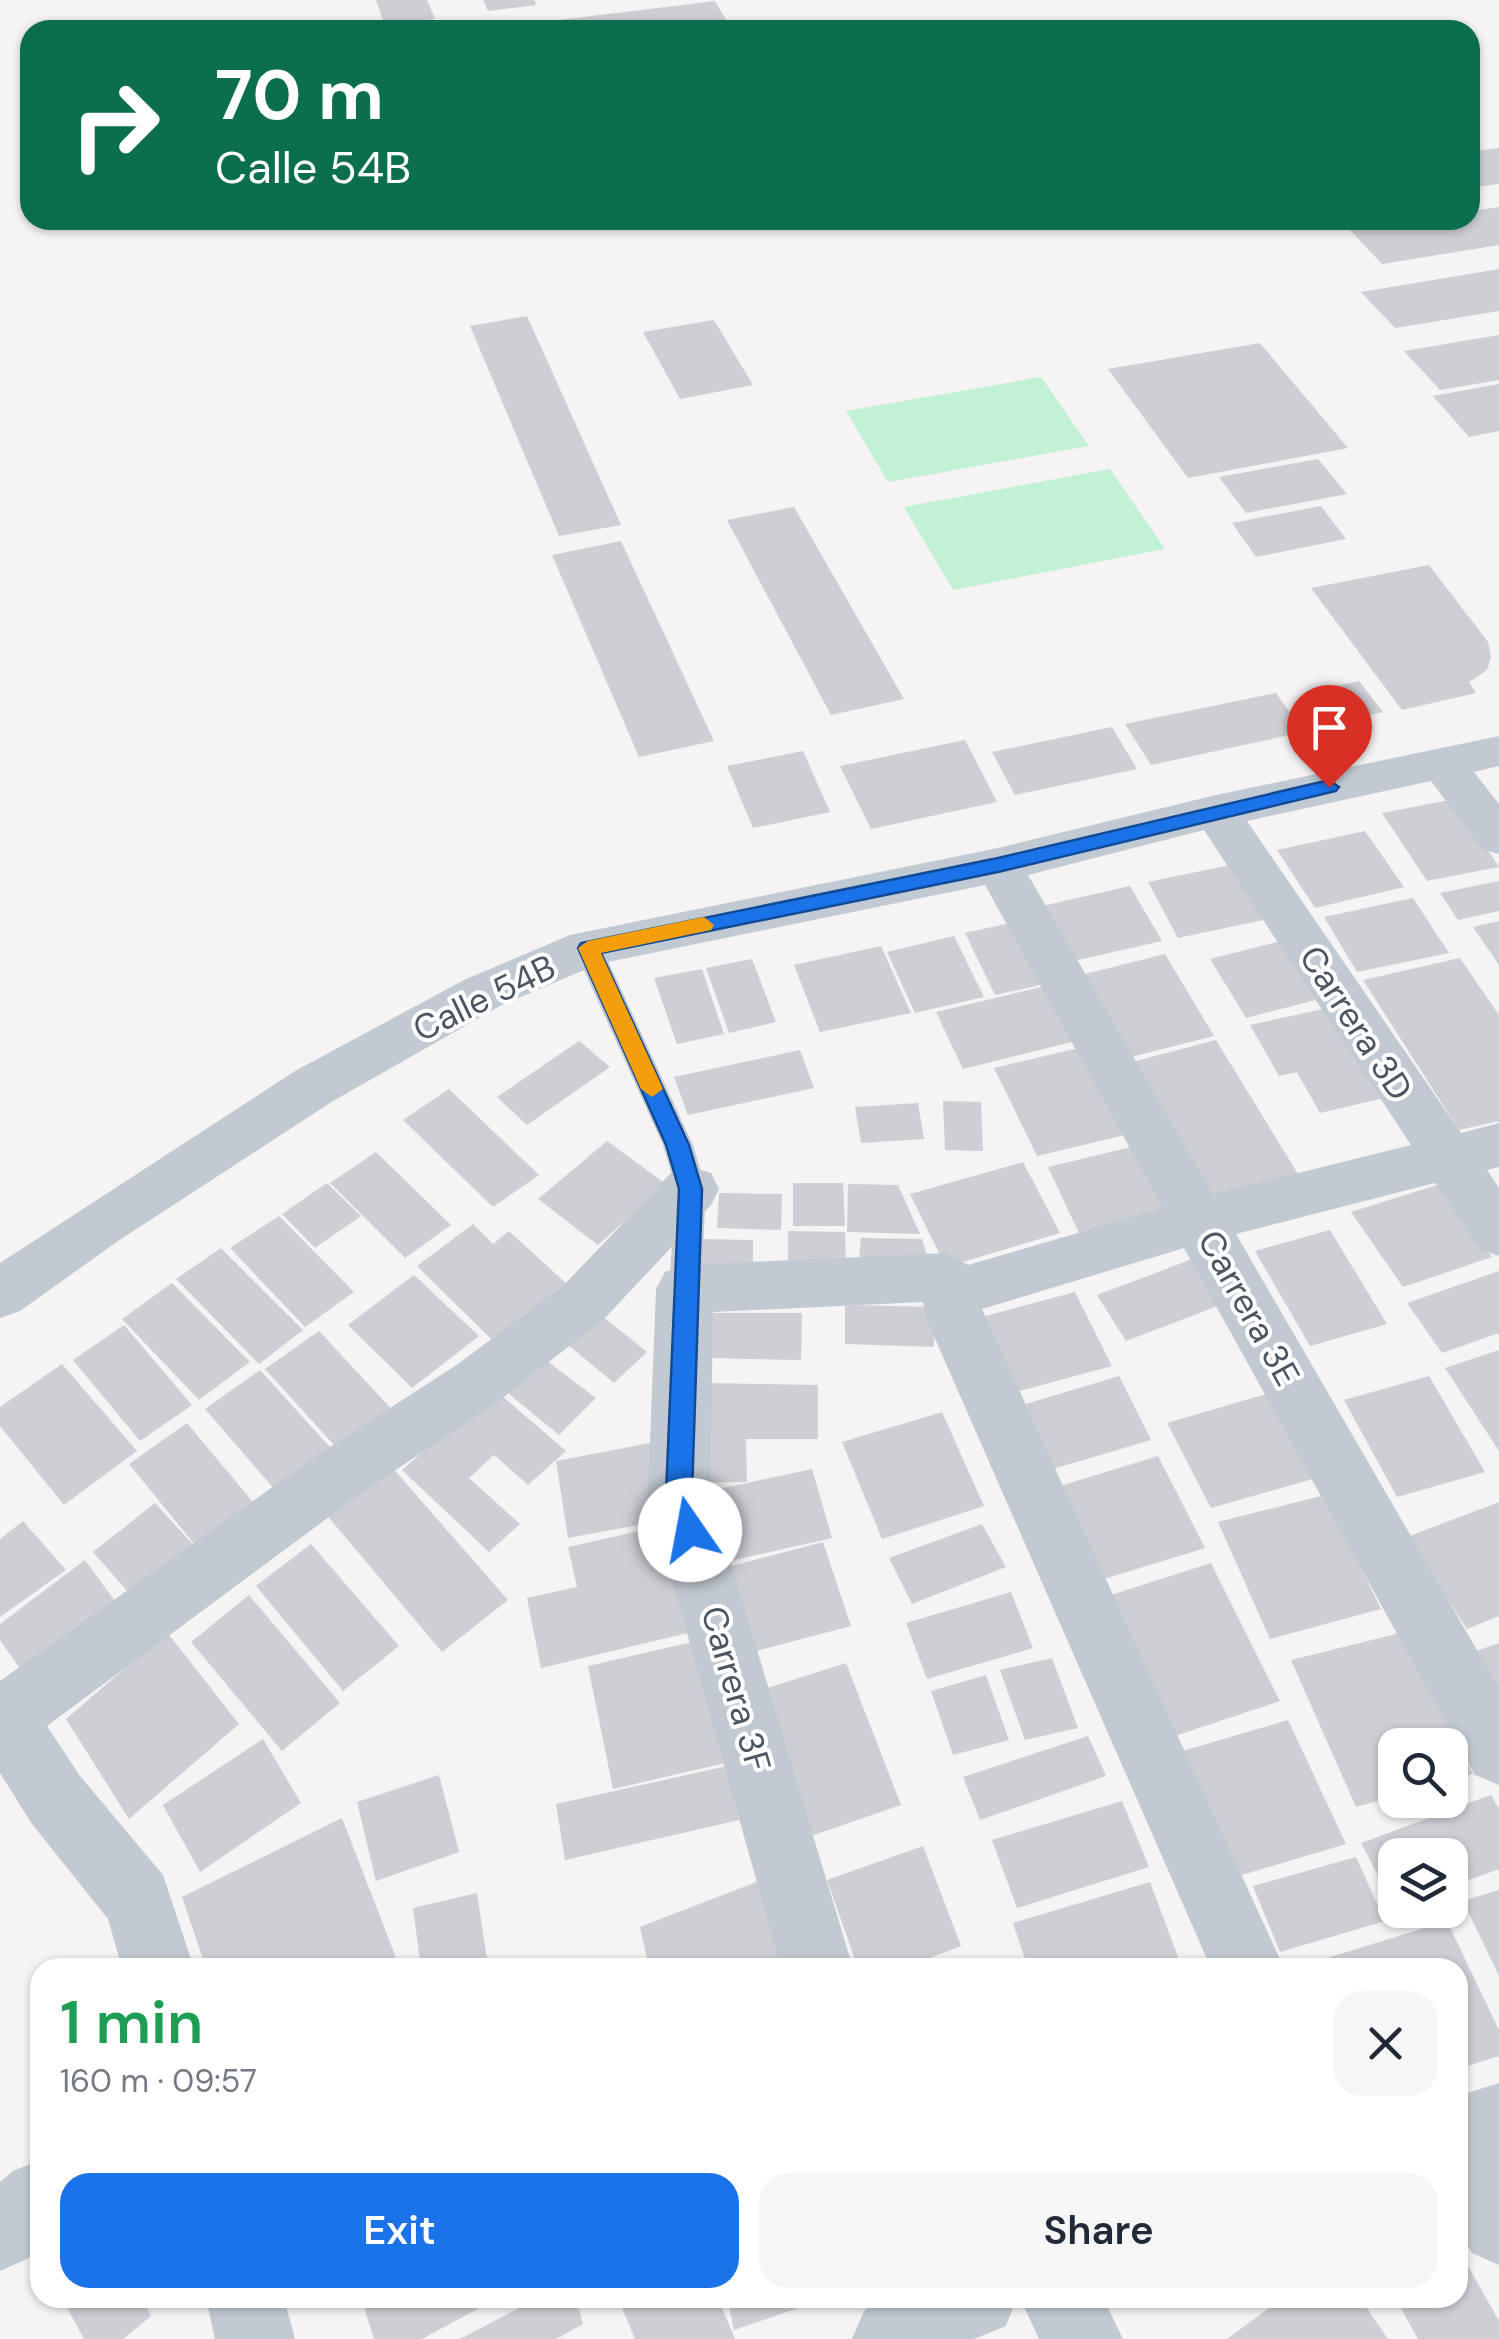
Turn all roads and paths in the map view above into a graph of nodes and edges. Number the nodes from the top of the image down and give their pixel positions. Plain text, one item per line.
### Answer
1 (1499, 751) edge
2 (1442, 763) junction
3 (1216, 811) junction
4 (1499, 837) edge
5 (998, 865) junction
6 (588, 948) junction
7 (1499, 1145) edge
8 (1447, 1160) junction
9 (690, 1189) junction
10 (1200, 1220) junction
11 (1499, 1233) edge
12 (948, 1286) junction
13 (685, 1290) junction
14 (0, 1294) edge
15 (4, 1732) edge
16 (1499, 1752) edge
17 (155, 1958) edge
18 (814, 1958) edge
19 (1243, 1958) edge
20 (1499, 2121) edge
21 (1468, 2131) edge
22 (1468, 2176) edge
23 (30, 2206) edge
24 (1499, 2226) edge
25 (0, 2232) edge
26 (247, 2308) edge
27 (1065, 2308) edge
28 (255, 2339) edge
29 (1083, 2339) edge

1 - 2 street, Calle 54B
2 - 3 street, Calle 54B
2 - 4 street
3 - 5 street, Calle 54B
3 - 8 street, Carrera 3D
5 - 6 street, Calle 54B
5 - 10 street, Carrera 3E
6 - 9 lane, Carrera 3F
6 - 14 street, Calle 54B
7 - 8 street
8 - 10 street
8 - 11 street, Carrera 3D
9 - 13 lane, Carrera 3F
9 - 15 street
10 - 12 street
10 - 16 street, Carrera 3E
12 - 13 street
12 - 19 street
13 - 18 street, Carrera 3F
15 - 17 street
20 - 21 street
22 - 24 street
23 - 25 street
26 - 28 street
27 - 29 street

